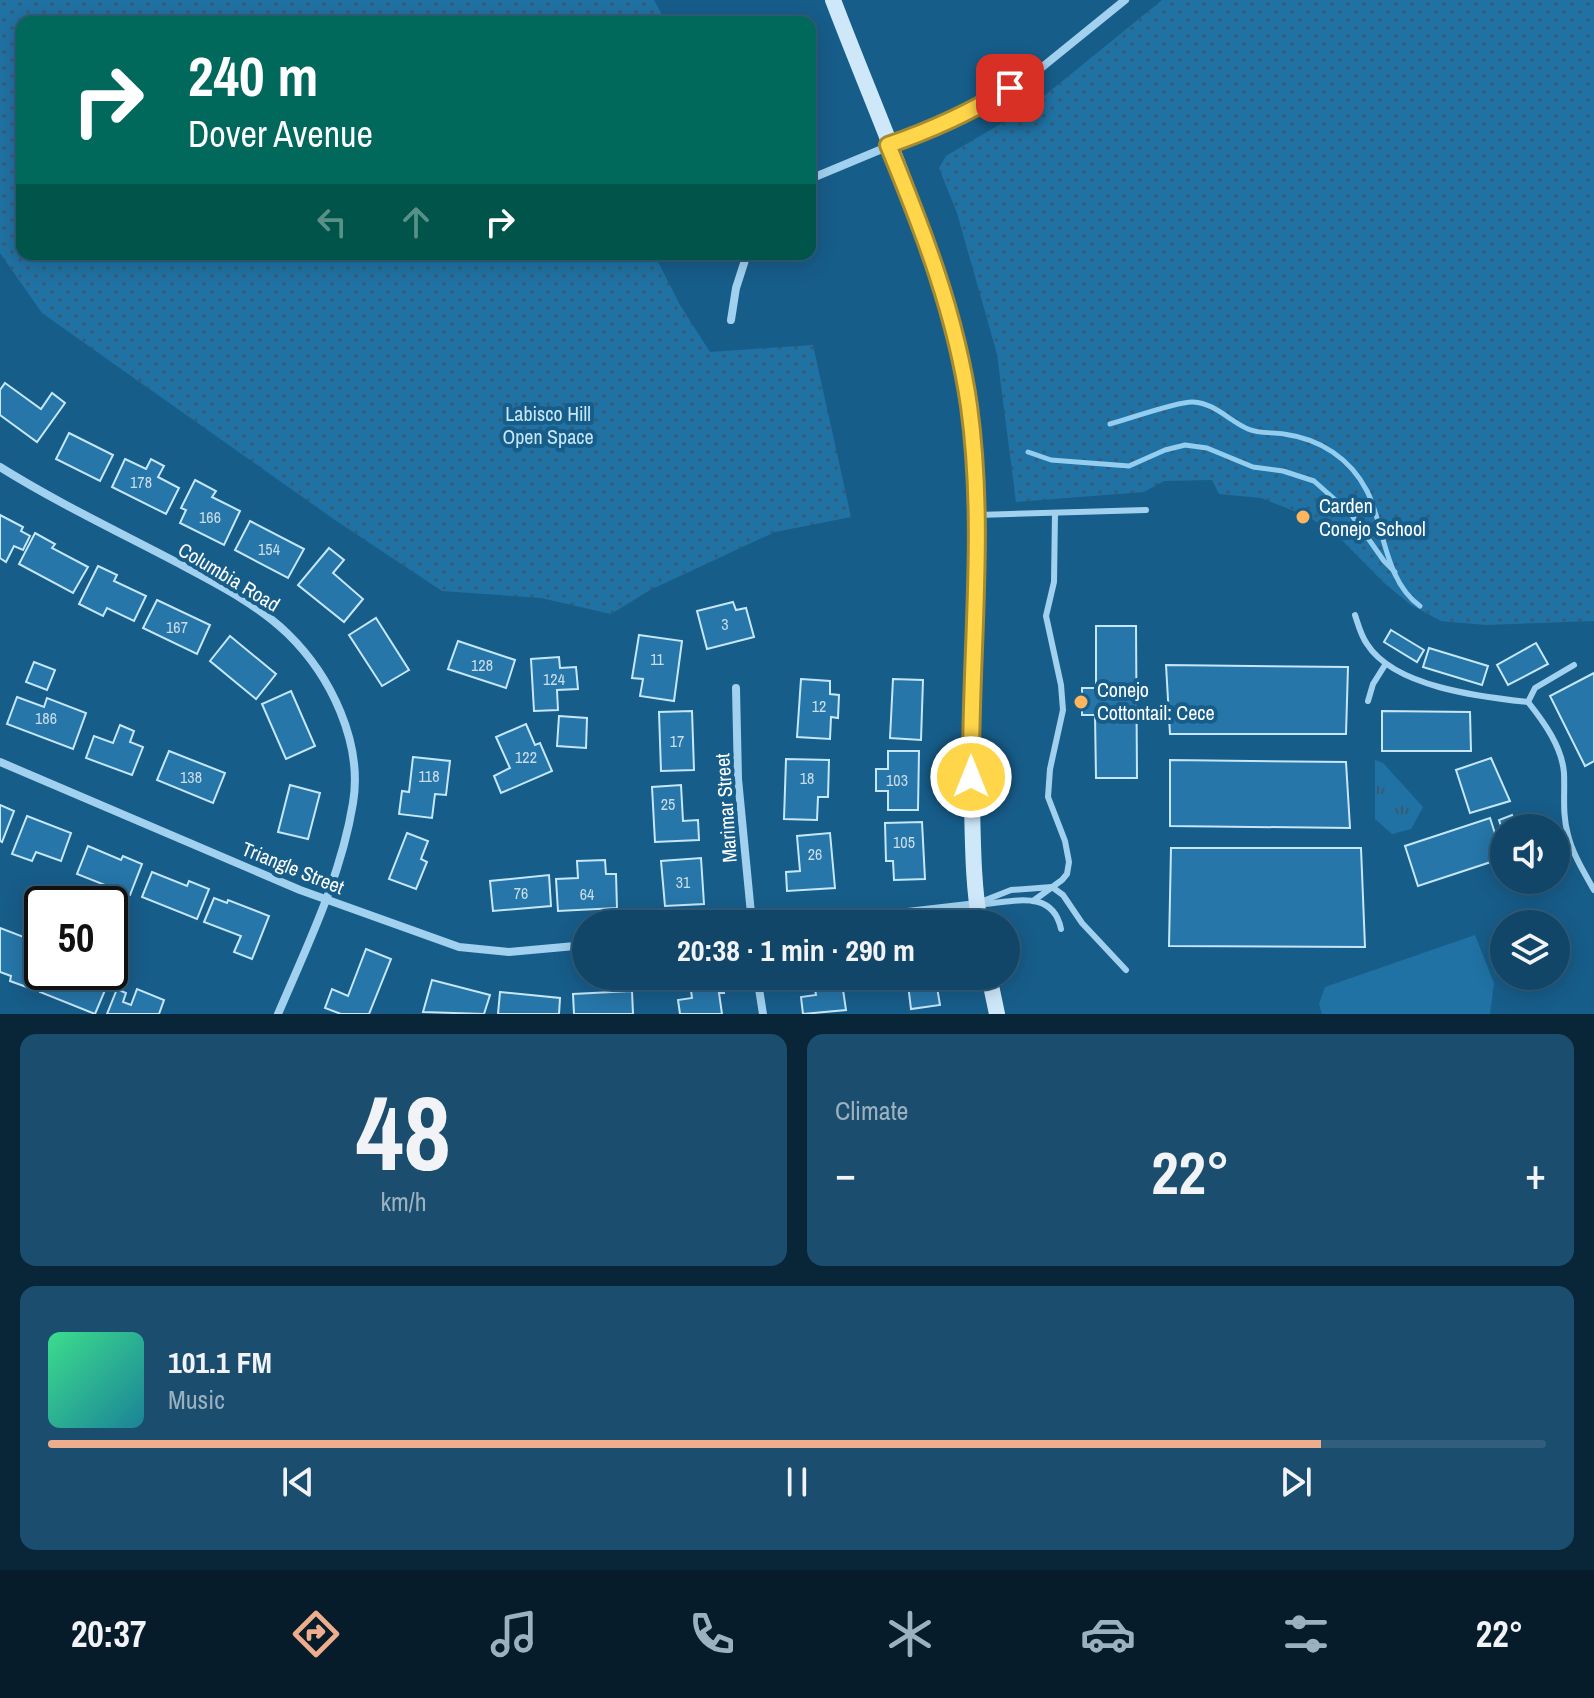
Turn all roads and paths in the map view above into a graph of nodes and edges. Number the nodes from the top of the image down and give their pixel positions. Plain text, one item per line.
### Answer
1 (833, 0) edge
2 (1125, 0) edge
3 (888, 145) junction
4 (816, 176) edge
5 (745, 260) edge
6 (731, 320) dead end
7 (0, 467) edge
8 (1146, 510) dead end
9 (1055, 513) junction
10 (977, 515) junction
11 (1355, 615) dead end
12 (1385, 665) junction
13 (1574, 665) dead end
14 (736, 688) dead end
15 (1368, 701) dead end
16 (1528, 702) junction
17 (0, 762) edge
18 (1052, 887) junction
19 (1594, 890) edge
20 (326, 900) junction
21 (1033, 901) junction
22 (977, 904) junction
23 (751, 910) edge
24 (925, 910) edge
25 (978, 910) edge
26 (1061, 929) dead end
27 (572, 946) edge
28 (1126, 970) dead end
29 (759, 990) edge
30 (992, 990) edge
31 (278, 1014) edge
32 (763, 1014) edge
33 (997, 1014) edge

1 - 3 main road
2 - 3 street
3 - 4 street
3 - 10 main road
5 - 6 street
7 - 20 street, Columbia Road
8 - 9 lane
9 - 10 lane
9 - 18 lane
10 - 22 main road
11 - 12 lane
12 - 15 lane
12 - 16 lane
13 - 16 lane
14 - 23 street, Marimar Street
16 - 19 lane
17 - 20 street, Triangle Street
18 - 21 lane
18 - 22 lane
18 - 28 lane
20 - 27 street, Triangle Street
20 - 31 street, Columbia Road
21 - 22 lane
21 - 26 lane
22 - 24 street
22 - 25 main road
29 - 32 street
30 - 33 main road

